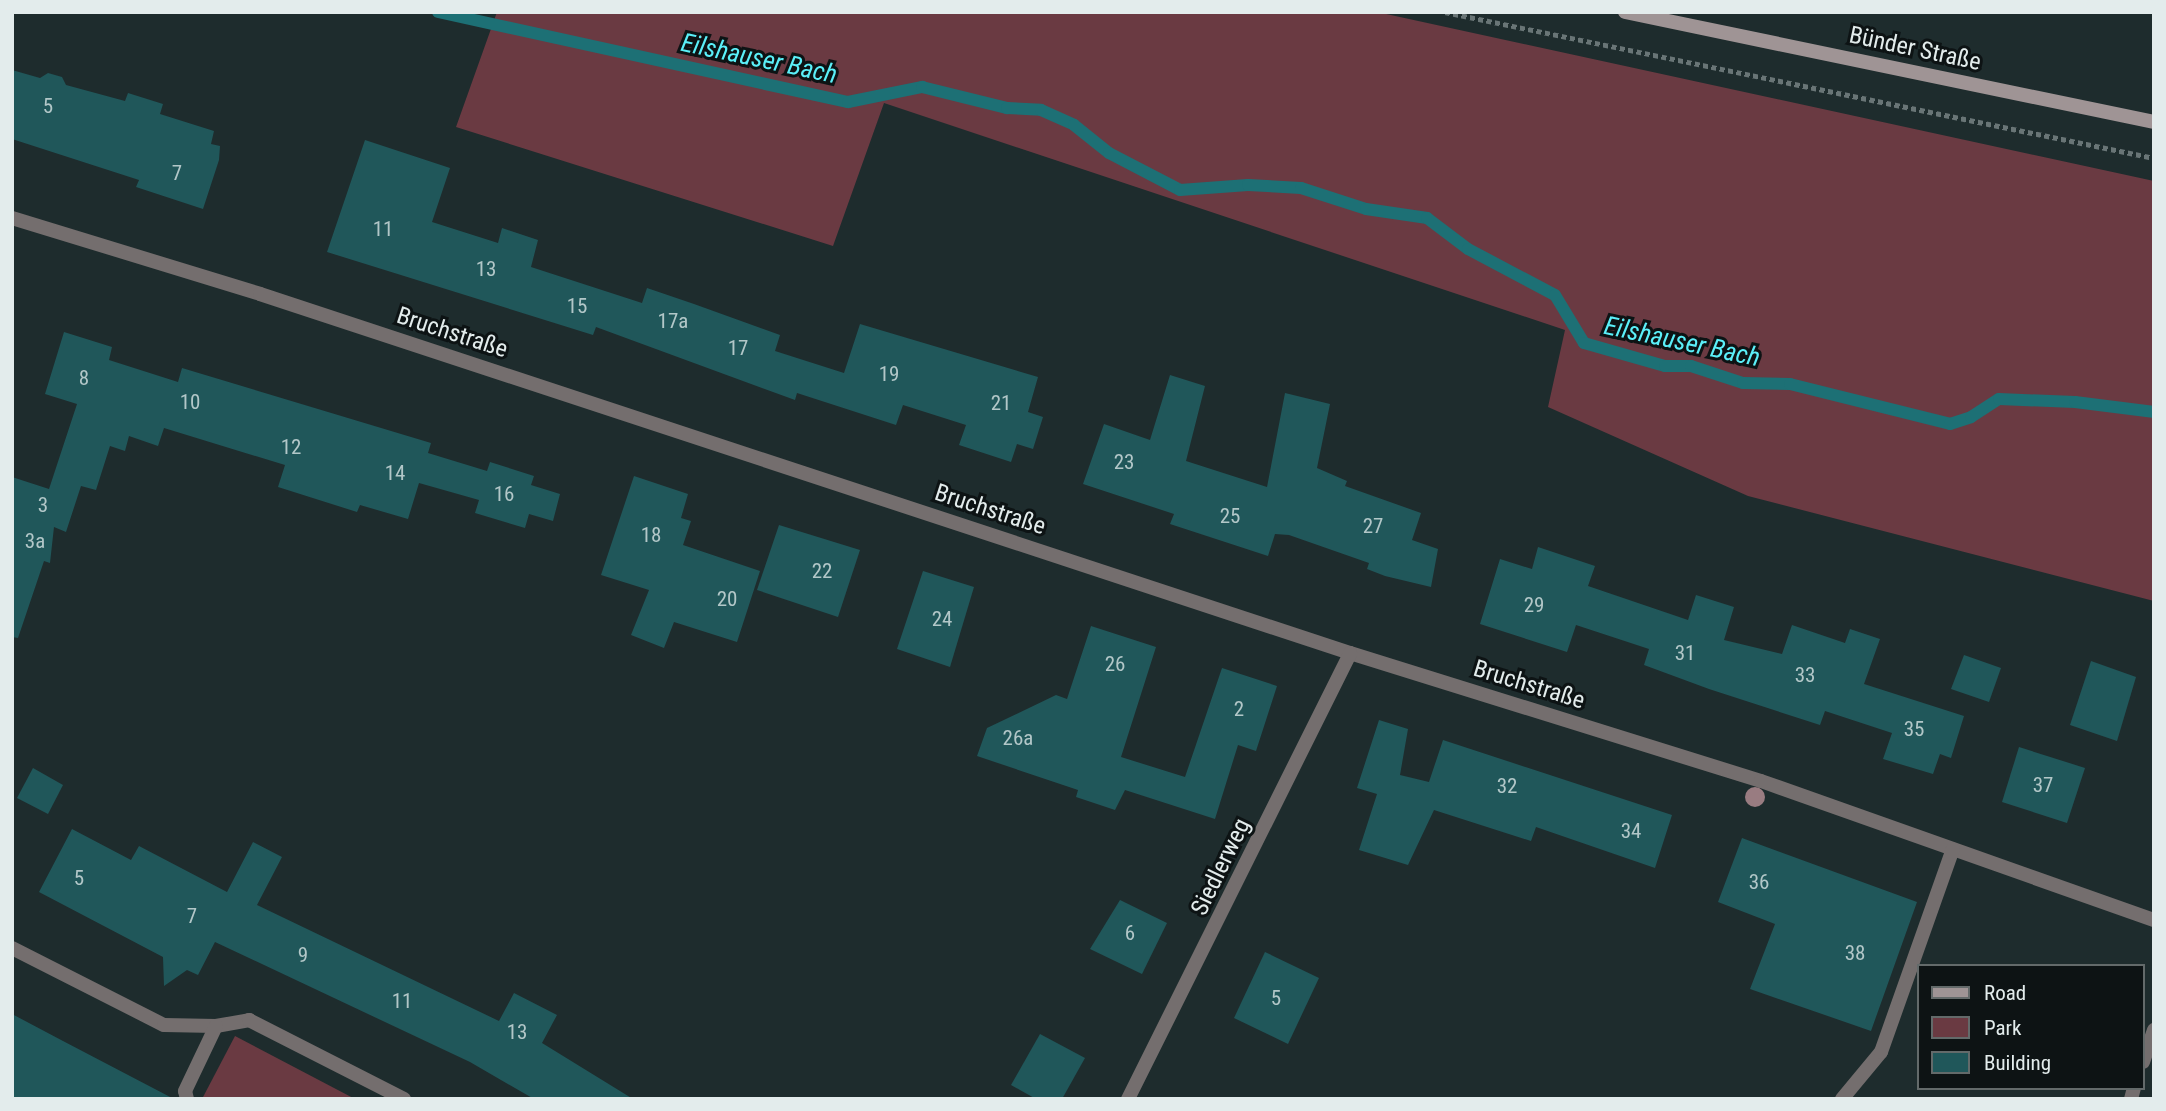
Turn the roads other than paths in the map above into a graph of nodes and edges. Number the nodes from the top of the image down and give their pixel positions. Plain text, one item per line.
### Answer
1 (1625, 12) edge
2 (2154, 122) edge
3 (12, 218) edge
4 (1350, 653) junction
5 (1953, 849) junction
6 (2154, 920) edge
7 (12, 948) edge
8 (216, 1026) junction
9 (2154, 1030) edge
10 (2145, 1056) edge
11 (187, 1099) edge
12 (404, 1099) edge
13 (1128, 1099) edge
14 (1842, 1099) edge

1 - 2 main road, Bünder Straße
3 - 4 street, Bruchstraße
4 - 5 street, Bruchstraße
4 - 13 street, Siedlerweg
5 - 6 street, Bruchstraße
5 - 14 street
7 - 8 street
8 - 11 street
8 - 12 street
9 - 10 street

